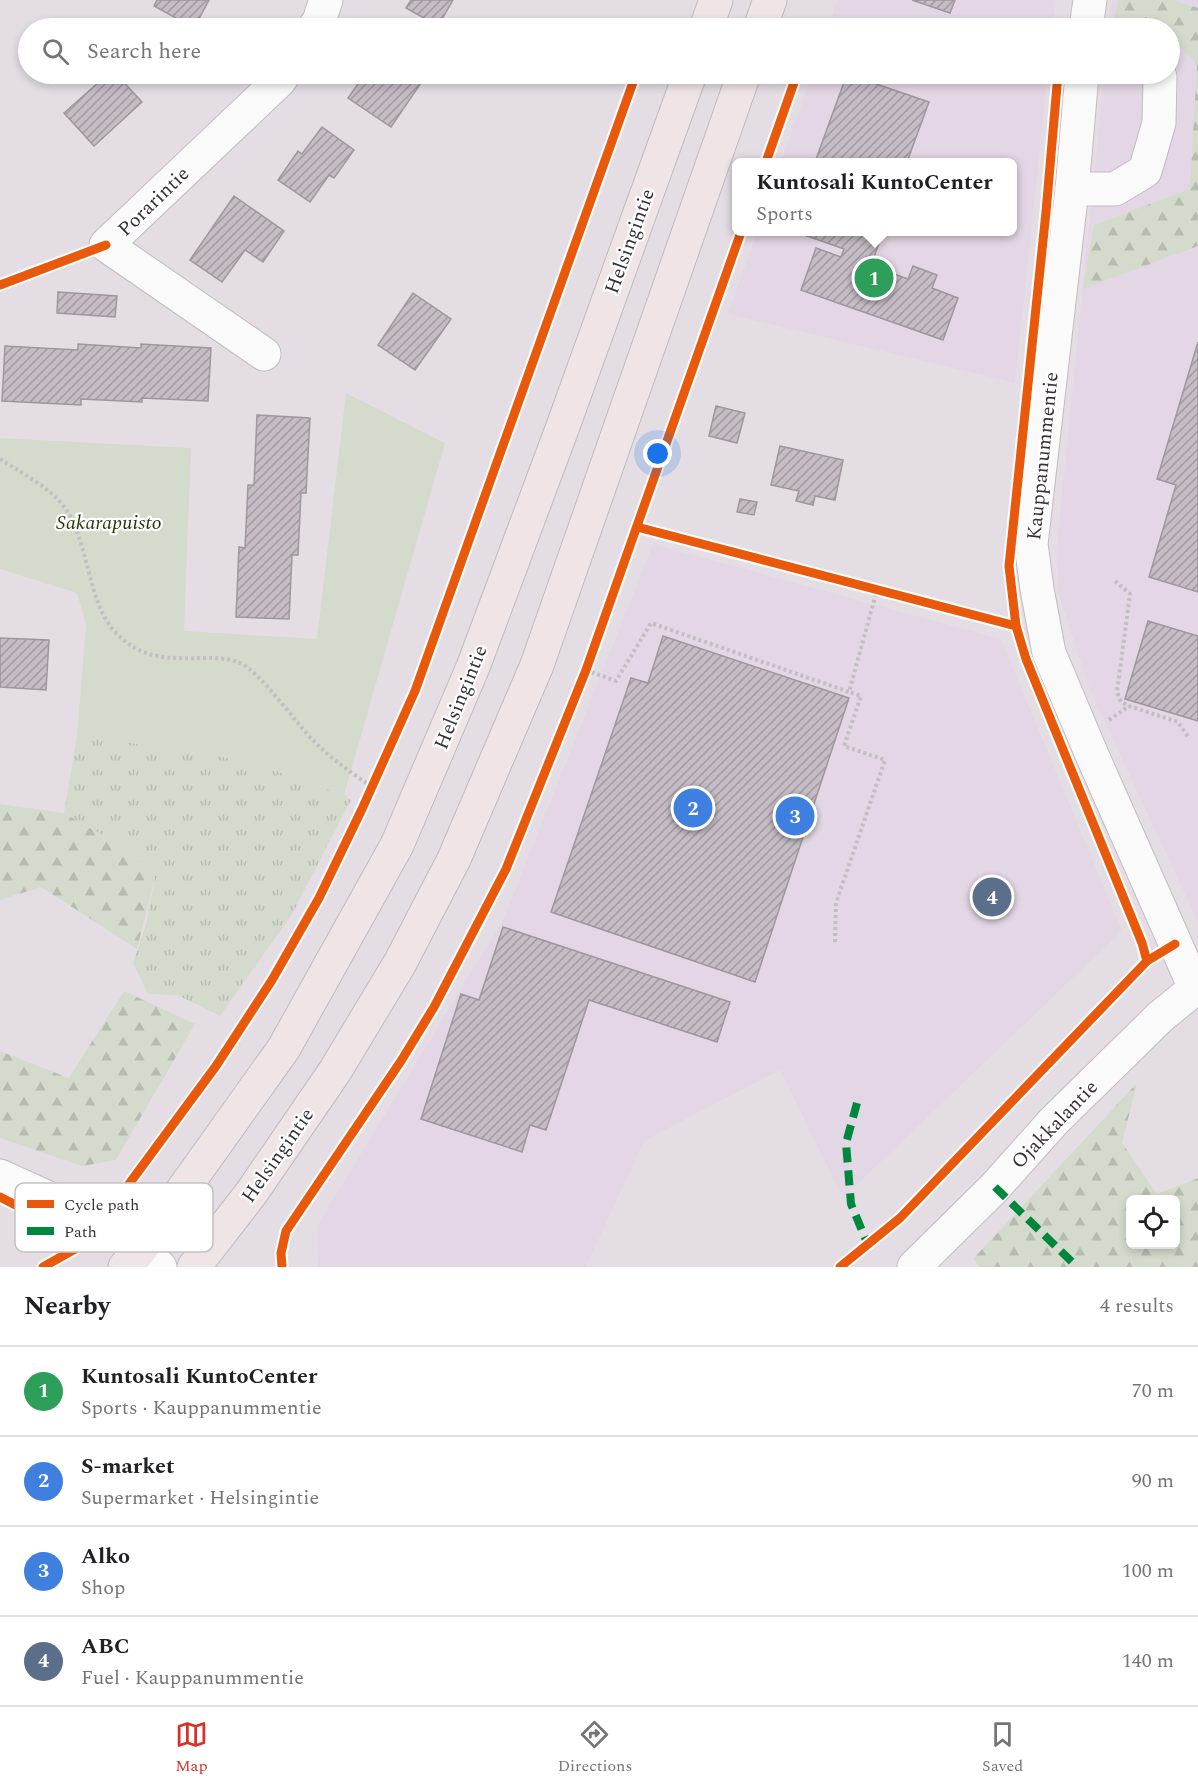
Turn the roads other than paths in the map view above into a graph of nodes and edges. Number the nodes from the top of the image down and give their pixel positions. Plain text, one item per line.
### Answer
1 (326, 0) edge
2 (716, 0) edge
3 (770, 0) edge
4 (1090, 0) edge
5 (320, 18) edge
6 (710, 18) edge
7 (764, 18) edge
8 (1087, 18) edge
9 (276, 84) edge
10 (686, 84) edge
11 (741, 84) edge
12 (1081, 84) edge
13 (1160, 84) edge
14 (1071, 189) junction
15 (264, 354) dead end
16 (1196, 987) edge
17 (0, 1176) edge
18 (15, 1183) edge
19 (194, 1183) edge
20 (213, 1242) edge
21 (206, 1252) edge
22 (194, 1267) edge
23 (914, 1267) edge

1 - 5 street
2 - 6 main road
3 - 7 main road
4 - 8 street
9 - 15 street, Porarintie
10 - 19 main road, Helsingintie
11 - 20 main road, Helsingintie
12 - 14 street, Kauppanummentie
13 - 14 street
14 - 16 street, Kauppanummentie
16 - 23 street, Ojakkalantie
17 - 18 street
21 - 22 main road, Helsingintie

